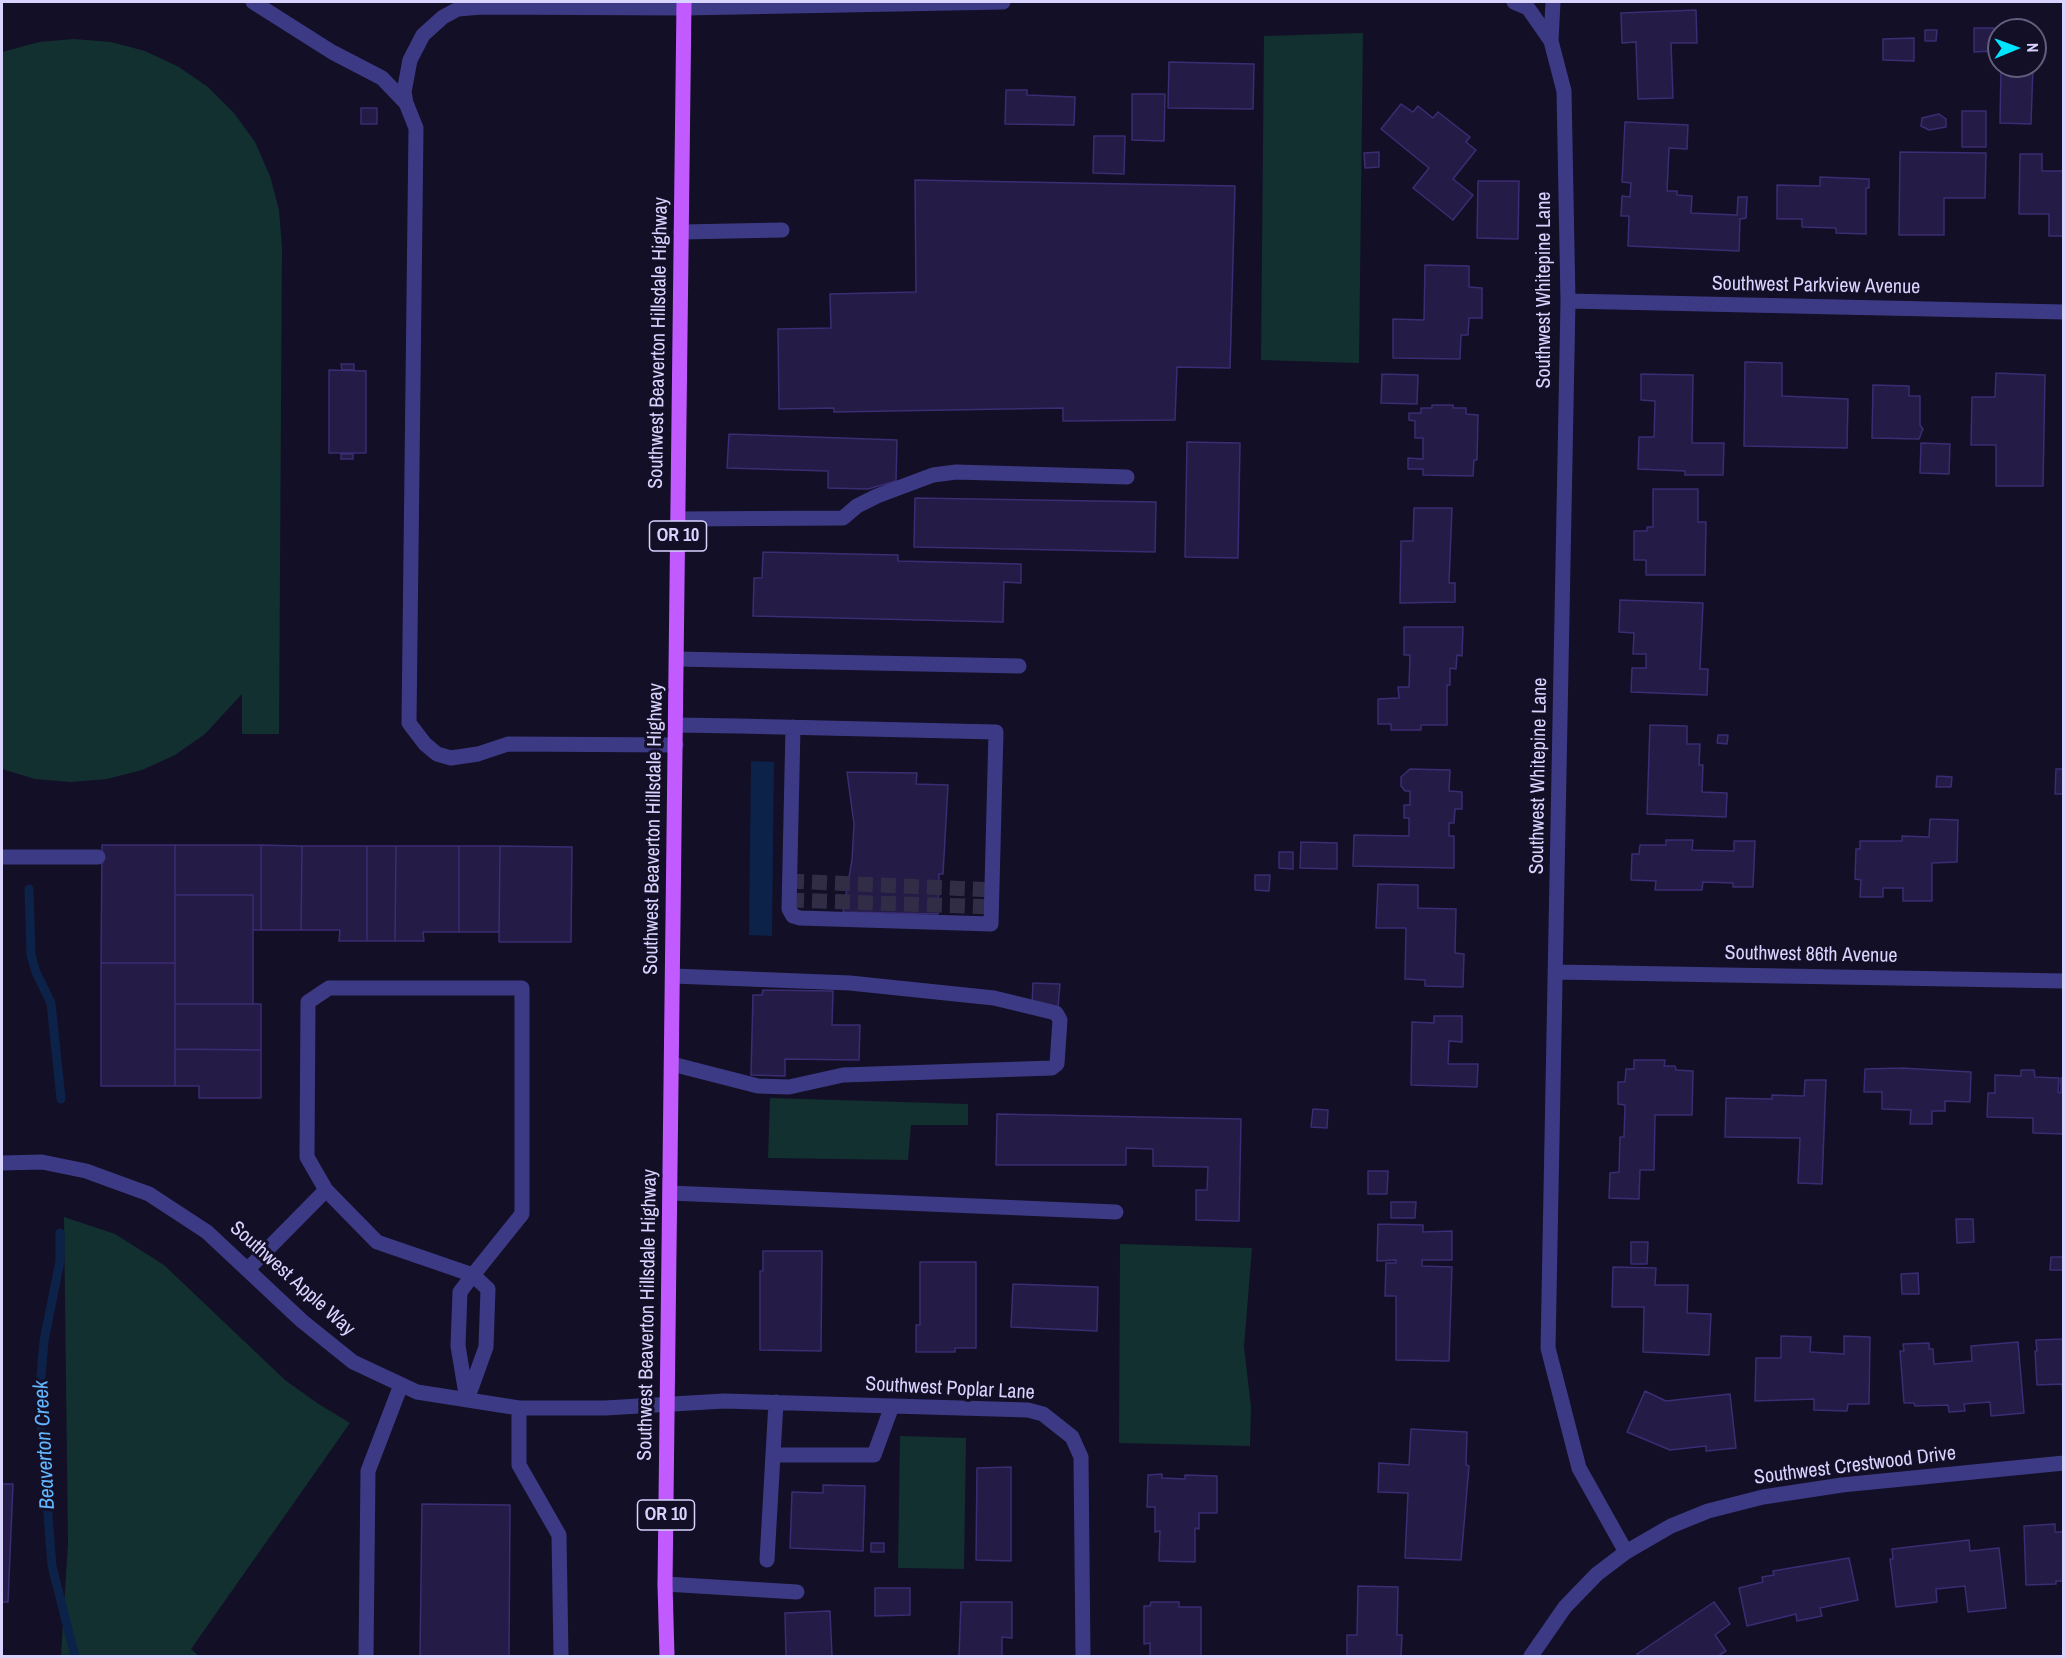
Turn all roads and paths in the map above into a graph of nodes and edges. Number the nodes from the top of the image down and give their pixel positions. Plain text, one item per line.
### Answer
1 (253, 2) edge
2 (974, 2) edge
3 (1003, 2) edge
4 (1514, 2) edge
5 (1553, 2) edge
6 (585, 4) edge
7 (684, 5) edge
8 (1551, 41) junction
9 (405, 104) junction
10 (782, 230) dead end
11 (681, 232) junction
12 (1568, 301) junction
13 (2064, 312) edge
14 (1126, 477) dead end
15 (678, 519) junction
16 (676, 659) junction
17 (1019, 666) dead end
18 (676, 725) junction
19 (793, 727) junction
20 (676, 745) junction
21 (2, 857) edge
22 (98, 857) dead end
23 (1557, 972) junction
24 (673, 976) junction
25 (2064, 981) edge
26 (672, 1064) junction
27 (2, 1162) edge
28 (326, 1190) junction
29 (670, 1193) junction
30 (1116, 1212) dead end
31 (248, 1269) junction
32 (473, 1275) junction
33 (401, 1385) junction
34 (467, 1400) junction
35 (776, 1402) junction
36 (668, 1403) junction
37 (892, 1406) junction
38 (519, 1408) junction
39 (773, 1455) junction
40 (2064, 1463) edge
41 (1626, 1552) junction
42 (767, 1560) dead end
43 (665, 1584) junction
44 (797, 1592) dead end
45 (366, 1656) edge
46 (561, 1656) edge
47 (667, 1656) edge
48 (1083, 1656) edge
49 (1531, 1656) edge

1 - 9 street
2 - 3 street
2 - 7 street
4 - 8 street, Southwest Whitepine Lane
5 - 8 street
6 - 7 street
6 - 9 street
7 - 11 main road, Southwest Beaverton Hillsdale Highway / OR 10
8 - 12 street, Southwest Whitepine Lane
9 - 20 street
10 - 11 street
11 - 15 main road, Southwest Beaverton Hillsdale Highway / OR 10
12 - 13 street, Southwest Parkview Avenue
12 - 23 street, Southwest Whitepine Lane
14 - 15 street
15 - 16 main road, Southwest Beaverton Hillsdale Highway / OR 10
16 - 17 street
16 - 18 main road, Southwest Beaverton Hillsdale Highway / OR 10
18 - 19 street
18 - 20 main road, Southwest Beaverton Hillsdale Highway / OR 10
19 - 19 street
20 - 24 main road, Southwest Beaverton Hillsdale Highway / OR 10
21 - 22 street
23 - 25 street, Southwest 86th Avenue
23 - 41 street, Southwest Whitepine Lane
24 - 26 main road, Southwest Beaverton Hillsdale Highway / OR 10
24 - 26 street
26 - 29 main road, Southwest Beaverton Hillsdale Highway / OR 10
27 - 31 street, Southwest Apple Way
28 - 31 street
28 - 32 street
28 - 32 street
29 - 30 street
29 - 36 main road, Southwest Beaverton Hillsdale Highway / OR 10
31 - 33 street, Southwest Apple Way
32 - 34 street
32 - 34 street
33 - 34 street, Southwest Apple Way
33 - 45 street
34 - 38 street, Southwest Apple Way
35 - 36 street, Southwest Poplar Lane
35 - 37 street, Southwest Poplar Lane
35 - 39 street
36 - 38 street, Southwest Apple Way
36 - 43 main road, Southwest Beaverton Hillsdale Highway / OR 10
37 - 39 street
37 - 48 street, Southwest Poplar Lane
38 - 46 street
39 - 42 street
40 - 41 street, Southwest Crestwood Drive
41 - 49 street, Southwest Crestwood Drive
43 - 44 street
43 - 47 main road, Southwest Beaverton Hillsdale Highway / OR 10

